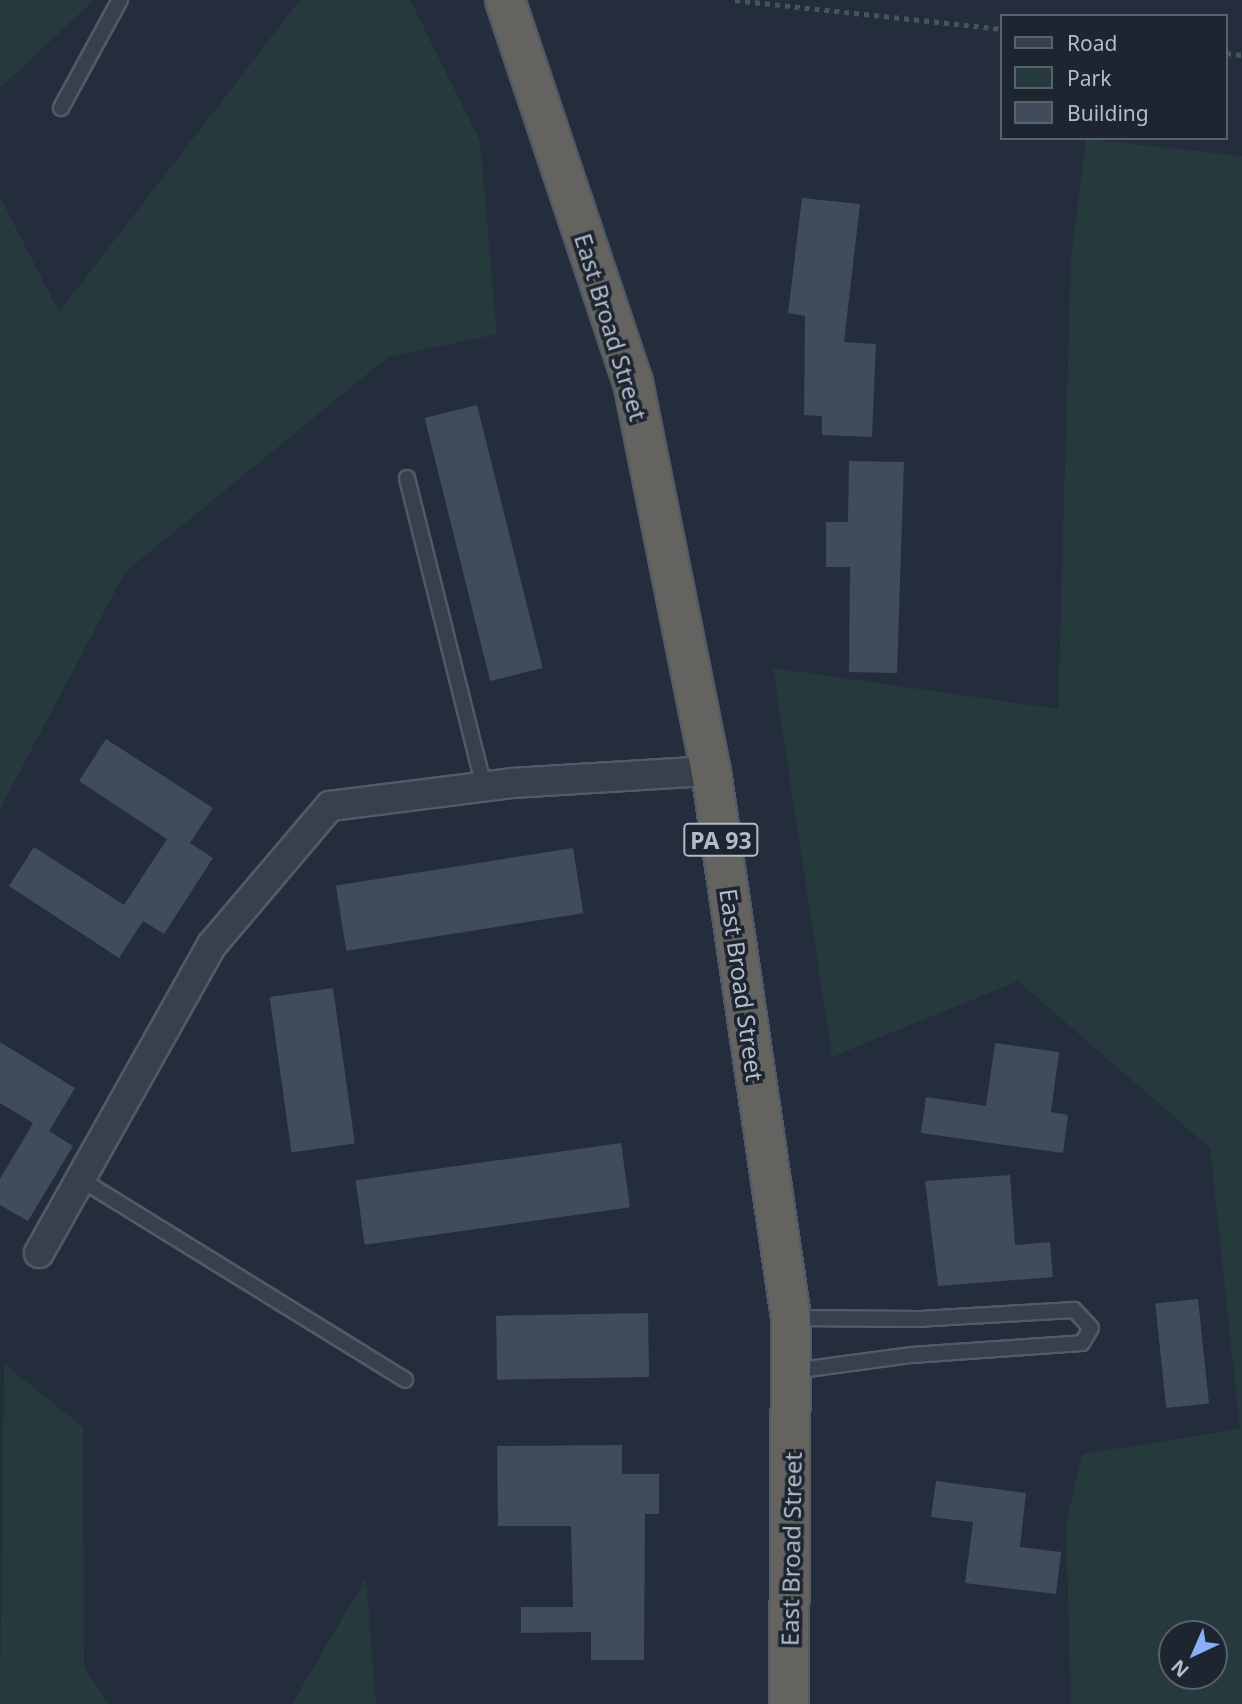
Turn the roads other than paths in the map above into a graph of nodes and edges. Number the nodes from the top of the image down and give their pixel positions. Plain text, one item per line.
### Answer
1 (120, 0) edge
2 (505, 0) edge
3 (61, 108) dead end
4 (407, 478) dead end
5 (710, 771) junction
6 (484, 787) junction
7 (80, 1179) junction
8 (39, 1253) dead end
9 (791, 1318) junction
10 (792, 1371) junction
11 (405, 1380) dead end
12 (789, 1704) edge

1 - 3 lane
2 - 5 highway, East Broad Street / PA 93
4 - 6 lane
5 - 6 street
5 - 9 highway, East Broad Street / PA 93
6 - 7 street
7 - 8 street
7 - 11 lane
9 - 10 highway, East Broad Street / PA 93
9 - 10 lane
10 - 12 highway, East Broad Street / PA 93

